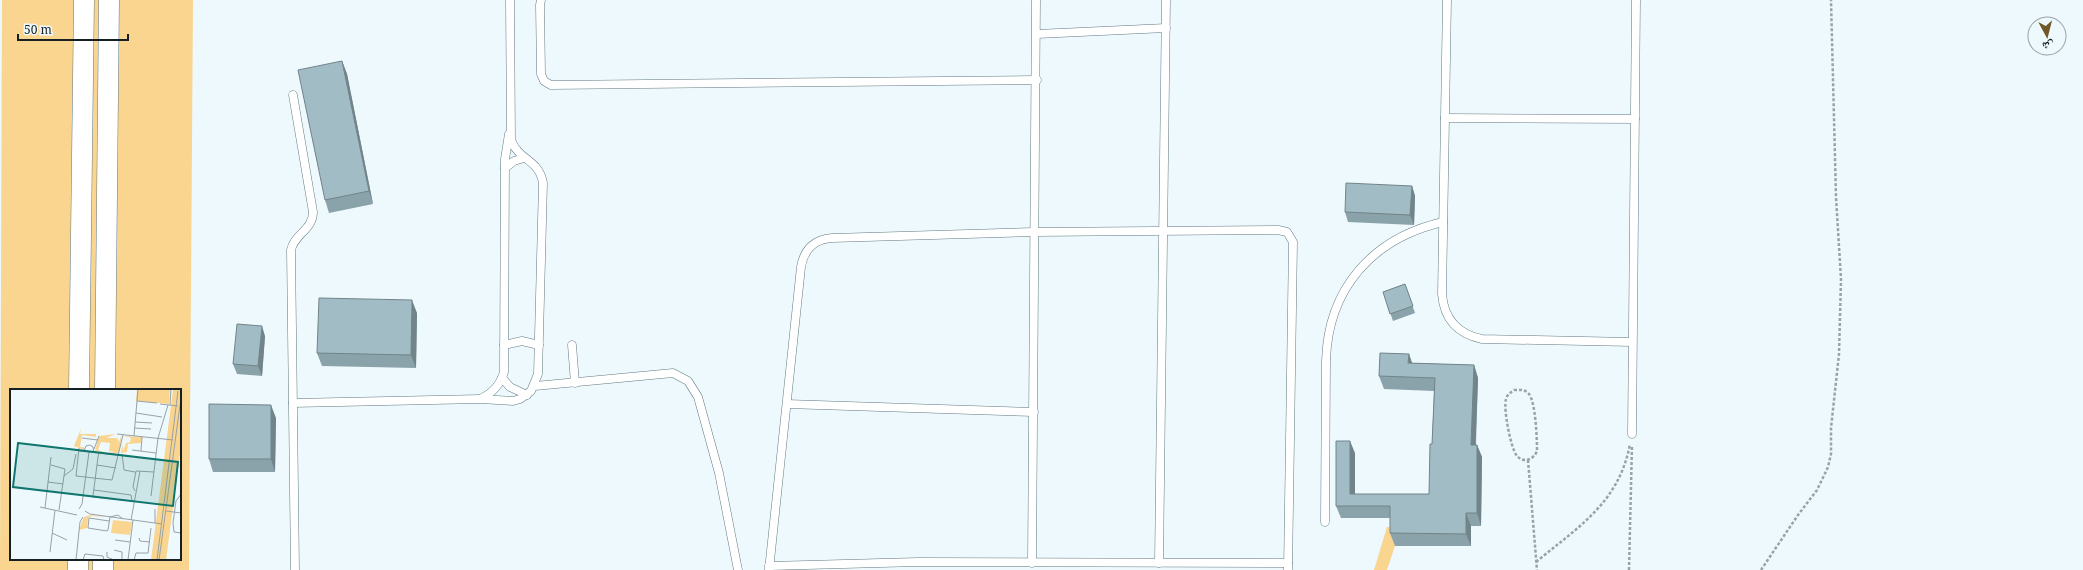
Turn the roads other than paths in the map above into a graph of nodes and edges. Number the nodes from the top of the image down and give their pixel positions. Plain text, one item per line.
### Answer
1 (84, 0) edge
2 (109, 0) edge
3 (510, 0) edge
4 (541, 0) edge
5 (1036, 0) edge
6 (1166, 0) edge
7 (1447, 0) edge
8 (1636, 0) edge
9 (1166, 28) junction
10 (1038, 34) junction
11 (1037, 80) junction
12 (293, 95) dead end
13 (1445, 118) junction
14 (1635, 119) junction
15 (510, 133) junction
16 (524, 158) junction
17 (505, 168) junction
18 (81, 196) junction
19 (1443, 222) junction
20 (1163, 231) junction
21 (1035, 232) junction
22 (106, 274) junction
23 (1632, 342) junction
24 (572, 344) dead end
25 (504, 345) junction
26 (539, 345) junction
27 (502, 378) junction
28 (575, 383) junction
29 (535, 386) junction
30 (79, 389) edge
31 (105, 389) edge
32 (527, 395) junction
33 (480, 399) junction
34 (293, 403) junction
35 (787, 404) junction
36 (1034, 412) junction
37 (1632, 434) road end
38 (1325, 522) dead end
39 (1032, 562) junction
40 (1159, 563) junction
41 (918, 566) edge
42 (1092, 566) edge
43 (1228, 566) edge
44 (1288, 566) edge
45 (769, 568) edge
46 (295, 570) edge
47 (738, 570) edge

1 - 18 street
2 - 22 street
3 - 15 lane
4 - 11 lane
5 - 10 lane
6 - 9 lane
7 - 13 lane
8 - 14 lane
9 - 10 lane
9 - 20 lane
10 - 11 lane
11 - 21 lane
12 - 34 lane
13 - 14 lane
13 - 19 lane
14 - 23 lane
15 - 16 lane
15 - 17 lane
16 - 17 lane
16 - 26 lane
17 - 25 lane
18 - 22 street
18 - 30 street
19 - 23 lane
19 - 38 lane
20 - 21 lane
20 - 40 lane
20 - 44 lane
21 - 35 lane
21 - 36 lane
22 - 31 street
23 - 37 lane
24 - 28 lane
25 - 26 lane
25 - 27 lane
26 - 29 lane
27 - 32 lane
27 - 33 lane
28 - 29 lane
28 - 47 lane
29 - 32 lane
32 - 33 lane
33 - 34 lane
34 - 46 lane
35 - 36 lane
35 - 45 lane
36 - 39 lane
39 - 41 lane
39 - 42 lane
40 - 42 lane
40 - 43 lane
41 - 45 lane
43 - 44 lane

